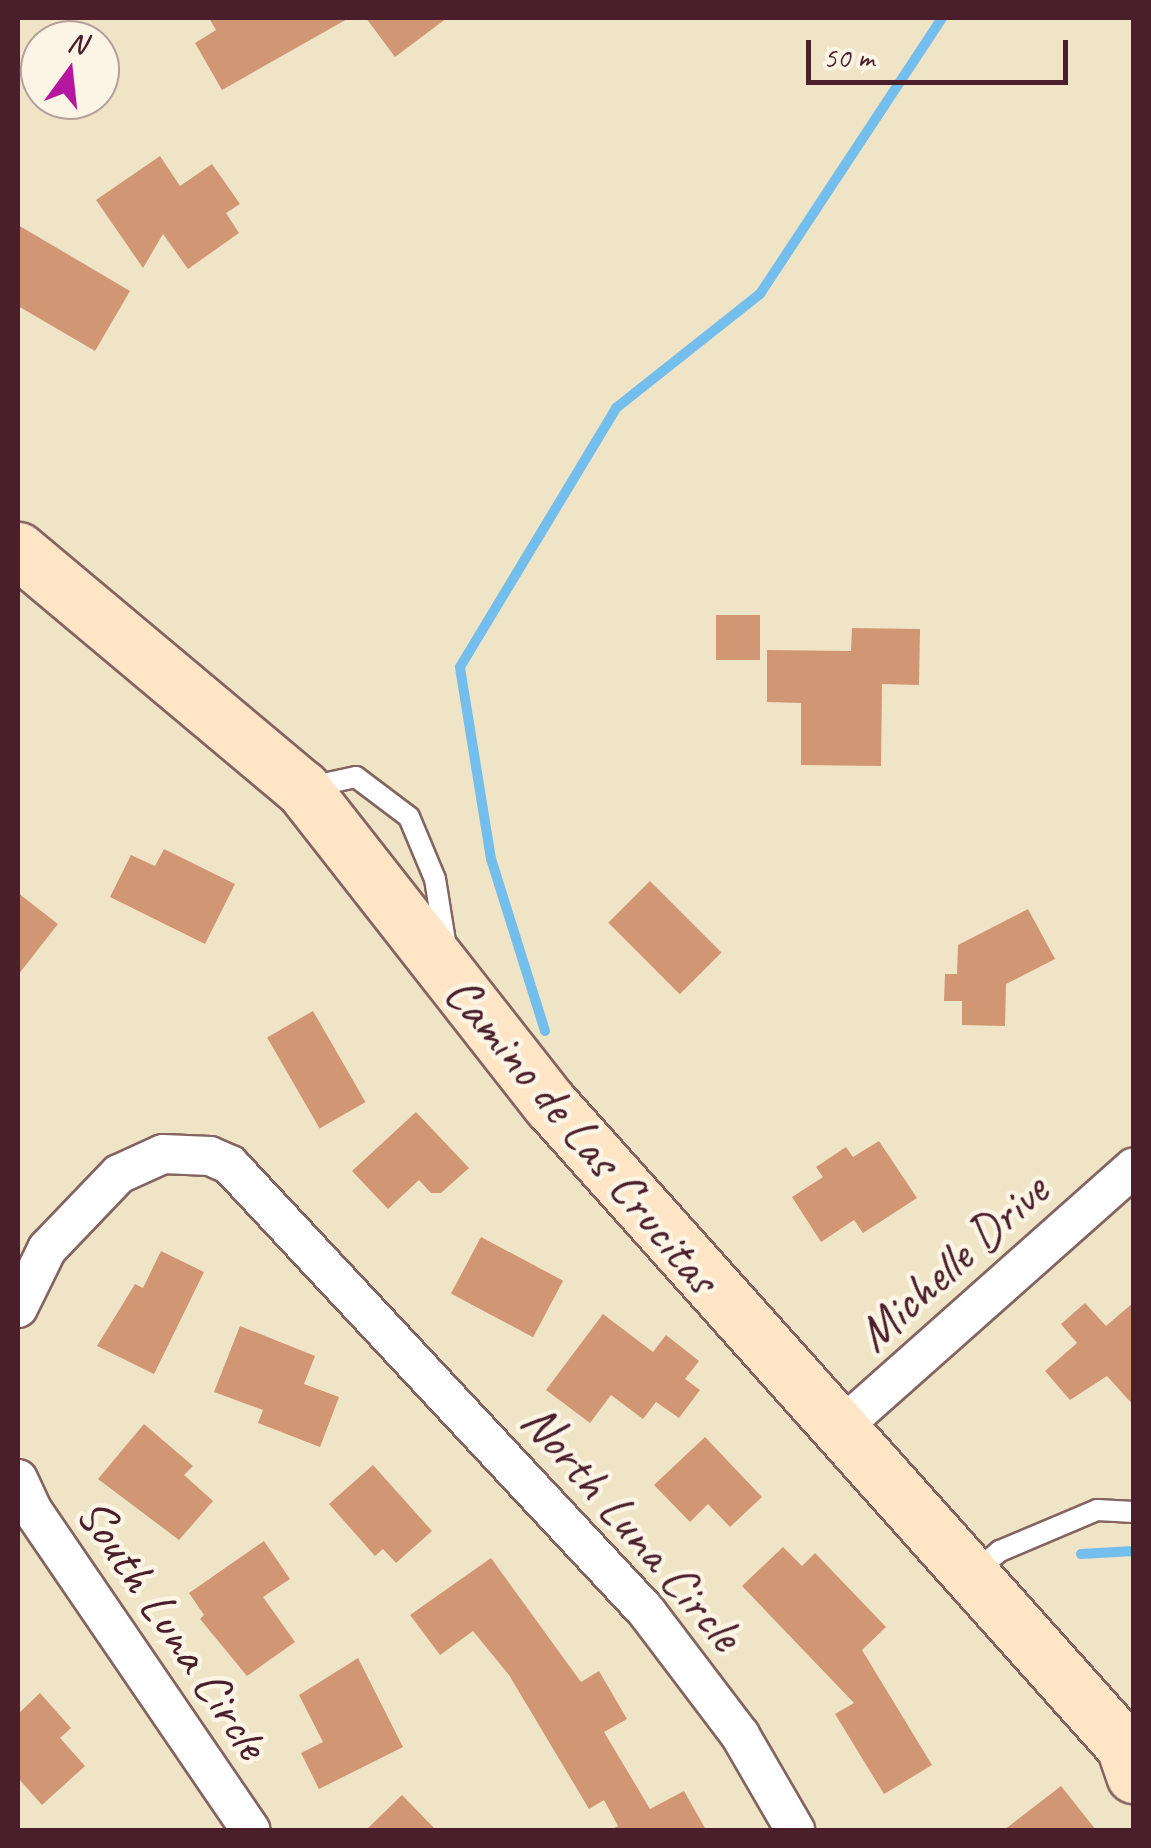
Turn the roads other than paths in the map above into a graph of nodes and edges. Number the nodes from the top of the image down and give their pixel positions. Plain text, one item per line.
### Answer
1 (18, 550) edge
2 (1134, 1167) edge
3 (18, 1308) edge
4 (836, 1431) junction
5 (18, 1479) edge
6 (1134, 1512) edge
7 (970, 1576) junction
8 (1130, 1756) edge
9 (251, 1830) edge
10 (794, 1830) edge

1 - 4 street, Camino de Las Crucitas
2 - 4 street, Michelle Drive
3 - 10 street, North Luna Circle
4 - 7 street, Camino de Las Crucitas
5 - 9 street, South Luna Circle
6 - 7 lane
7 - 8 street, Camino de Las Crucitas

